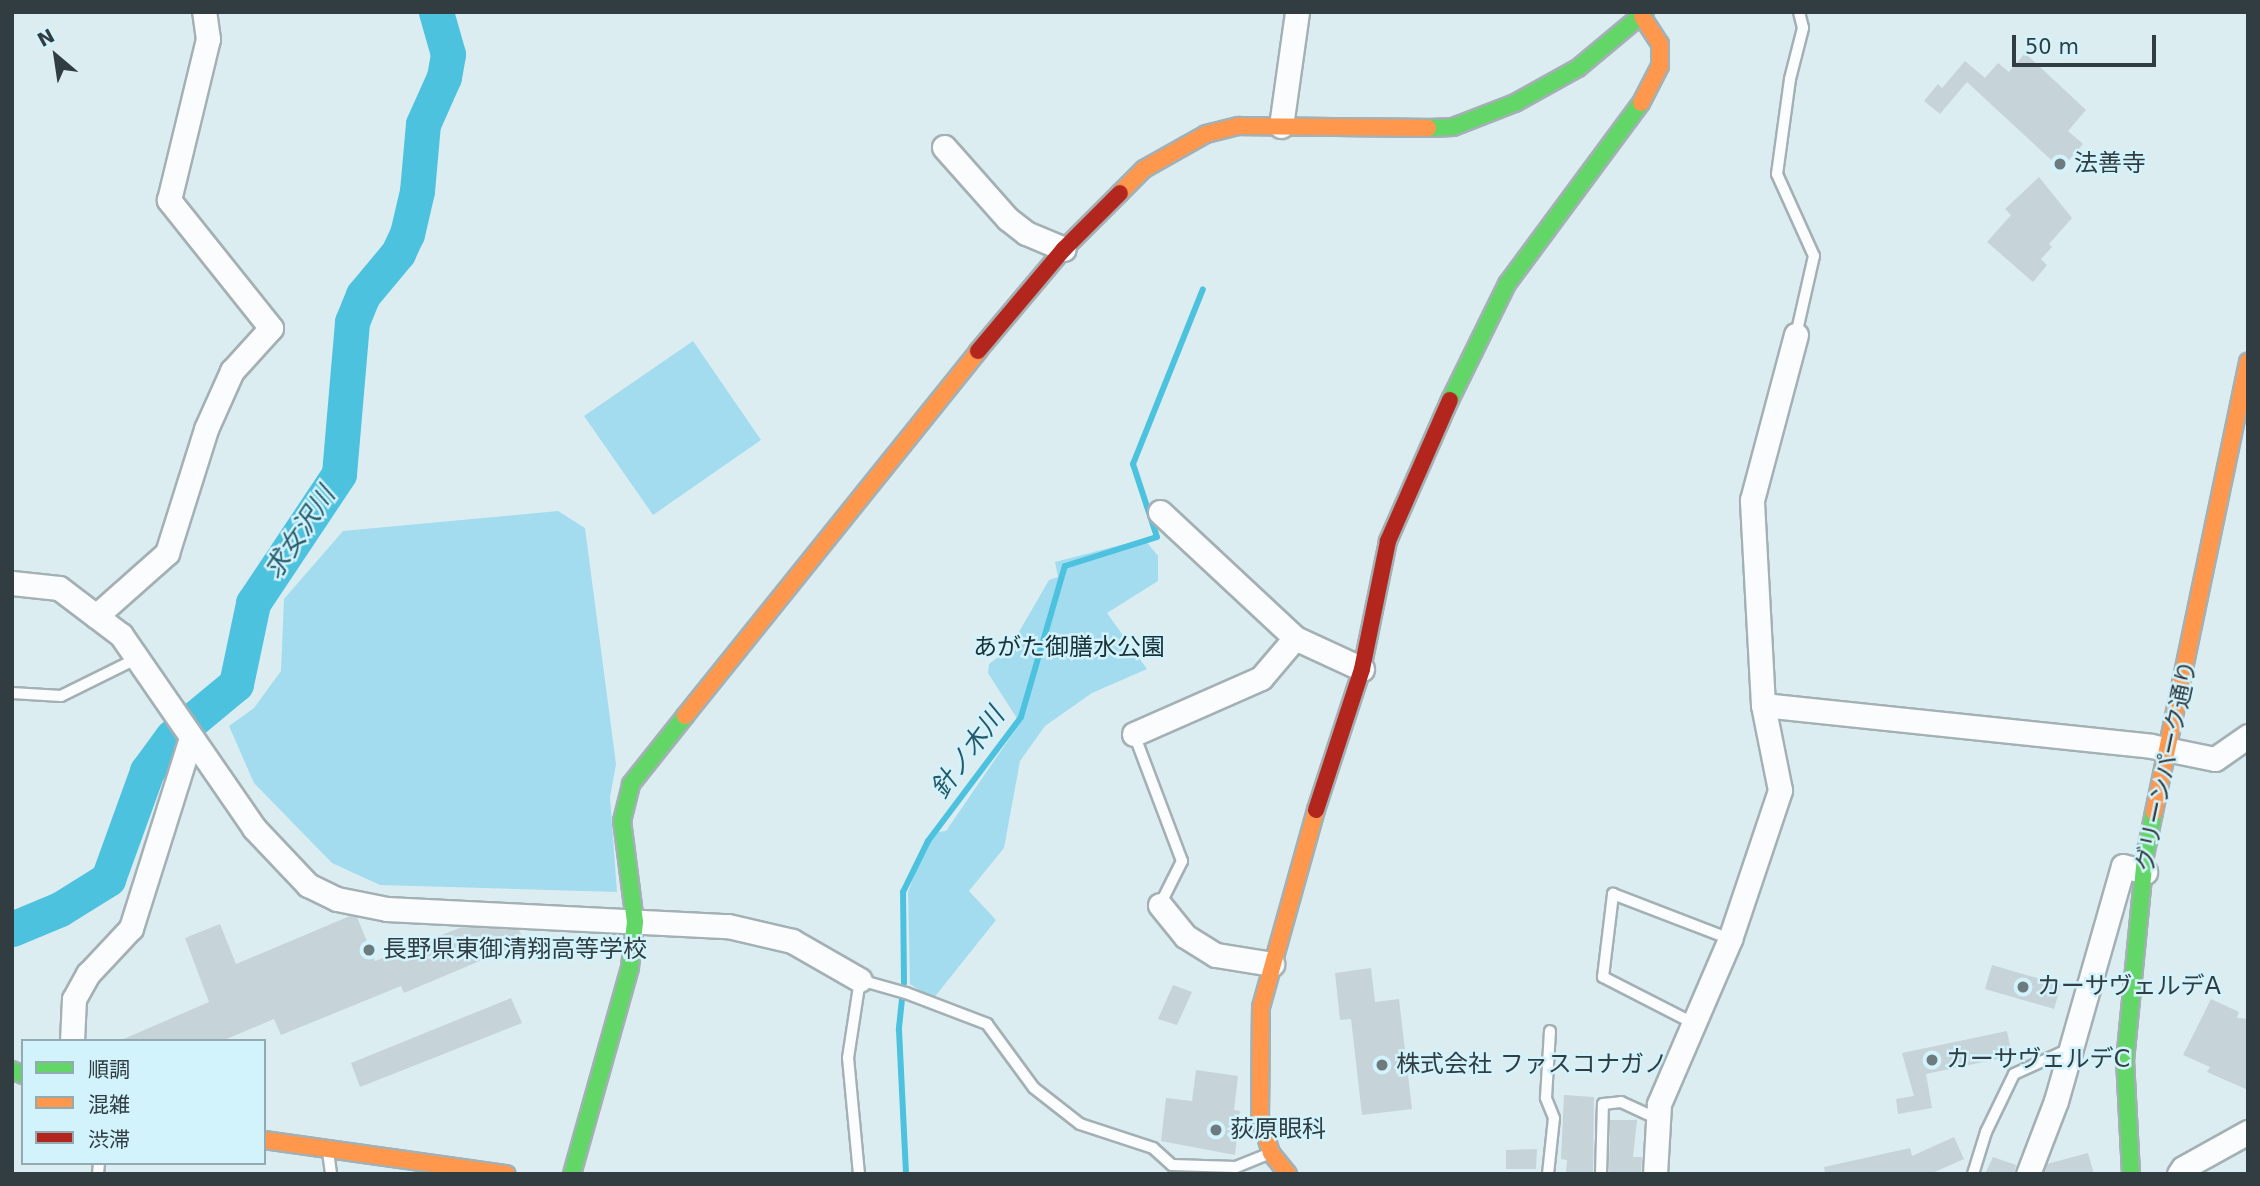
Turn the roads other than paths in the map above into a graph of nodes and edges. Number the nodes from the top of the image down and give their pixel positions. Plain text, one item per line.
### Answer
1 (204, 12) edge
2 (1297, 12) edge
3 (1799, 12) edge
4 (1644, 14) edge
5 (1281, 126) junction
6 (944, 147) dead end
7 (1064, 249) junction
8 (1796, 335) joint
9 (2248, 362) edge
10 (1160, 512) dead end
11 (12, 583) edge
12 (96, 616) junction
13 (1295, 638) junction
14 (136, 659) junction
15 (1362, 669) junction
16 (12, 694) edge
17 (1763, 705) junction
18 (184, 732) junction
19 (1134, 734) joint
20 (2244, 748) edge
21 (2170, 751) junction
22 (2145, 872) junction
23 (1160, 905) joint
24 (635, 922) junction
25 (1730, 939) junction
26 (2098, 954) junction
27 (2131, 958) junction
28 (1272, 964) junction
29 (860, 980) junction
30 (1691, 1022) junction
31 (1550, 1031) dead end
32 (72, 1039) edge
33 (2071, 1048) junction
34 (1658, 1119) junction
35 (2248, 1132) edge
36 (266, 1140) edge
37 (327, 1148) junction
38 (1271, 1153) junction
39 (331, 1174) edge
40 (508, 1174) edge
41 (572, 1174) edge
42 (859, 1174) edge
43 (1288, 1174) edge
44 (1548, 1174) edge
45 (1601, 1174) edge
46 (1655, 1174) edge
47 (1973, 1174) edge
48 (2028, 1174) edge
49 (2131, 1174) edge
50 (2179, 1174) edge

1 - 12 street
2 - 5 street
3 - 8 lane
4 - 5 street
4 - 15 street
5 - 7 street
6 - 7 street
7 - 24 street
8 - 17 street
9 - 21 street, グリーンパーク通り
10 - 13 street
11 - 12 street
12 - 14 street
13 - 15 street
13 - 19 street
14 - 16 lane
14 - 18 street
15 - 28 street
17 - 21 street
17 - 25 street
18 - 24 street
18 - 32 street
19 - 23 lane
20 - 21 street
21 - 22 street, グリーンパーク通り
22 - 26 street
22 - 27 street, グリーンパーク通り
23 - 28 street
24 - 29 street
24 - 41 street
25 - 30 street
25 - 30 lane
26 - 27 street
26 - 33 street
27 - 49 street, グリーンパーク通り
28 - 38 street
29 - 38 lane
29 - 42 lane
30 - 34 street
31 - 44 lane
33 - 47 lane
33 - 48 street
34 - 45 lane
34 - 46 street
35 - 50 street
36 - 37 street
37 - 39 lane
37 - 40 street
38 - 43 street

